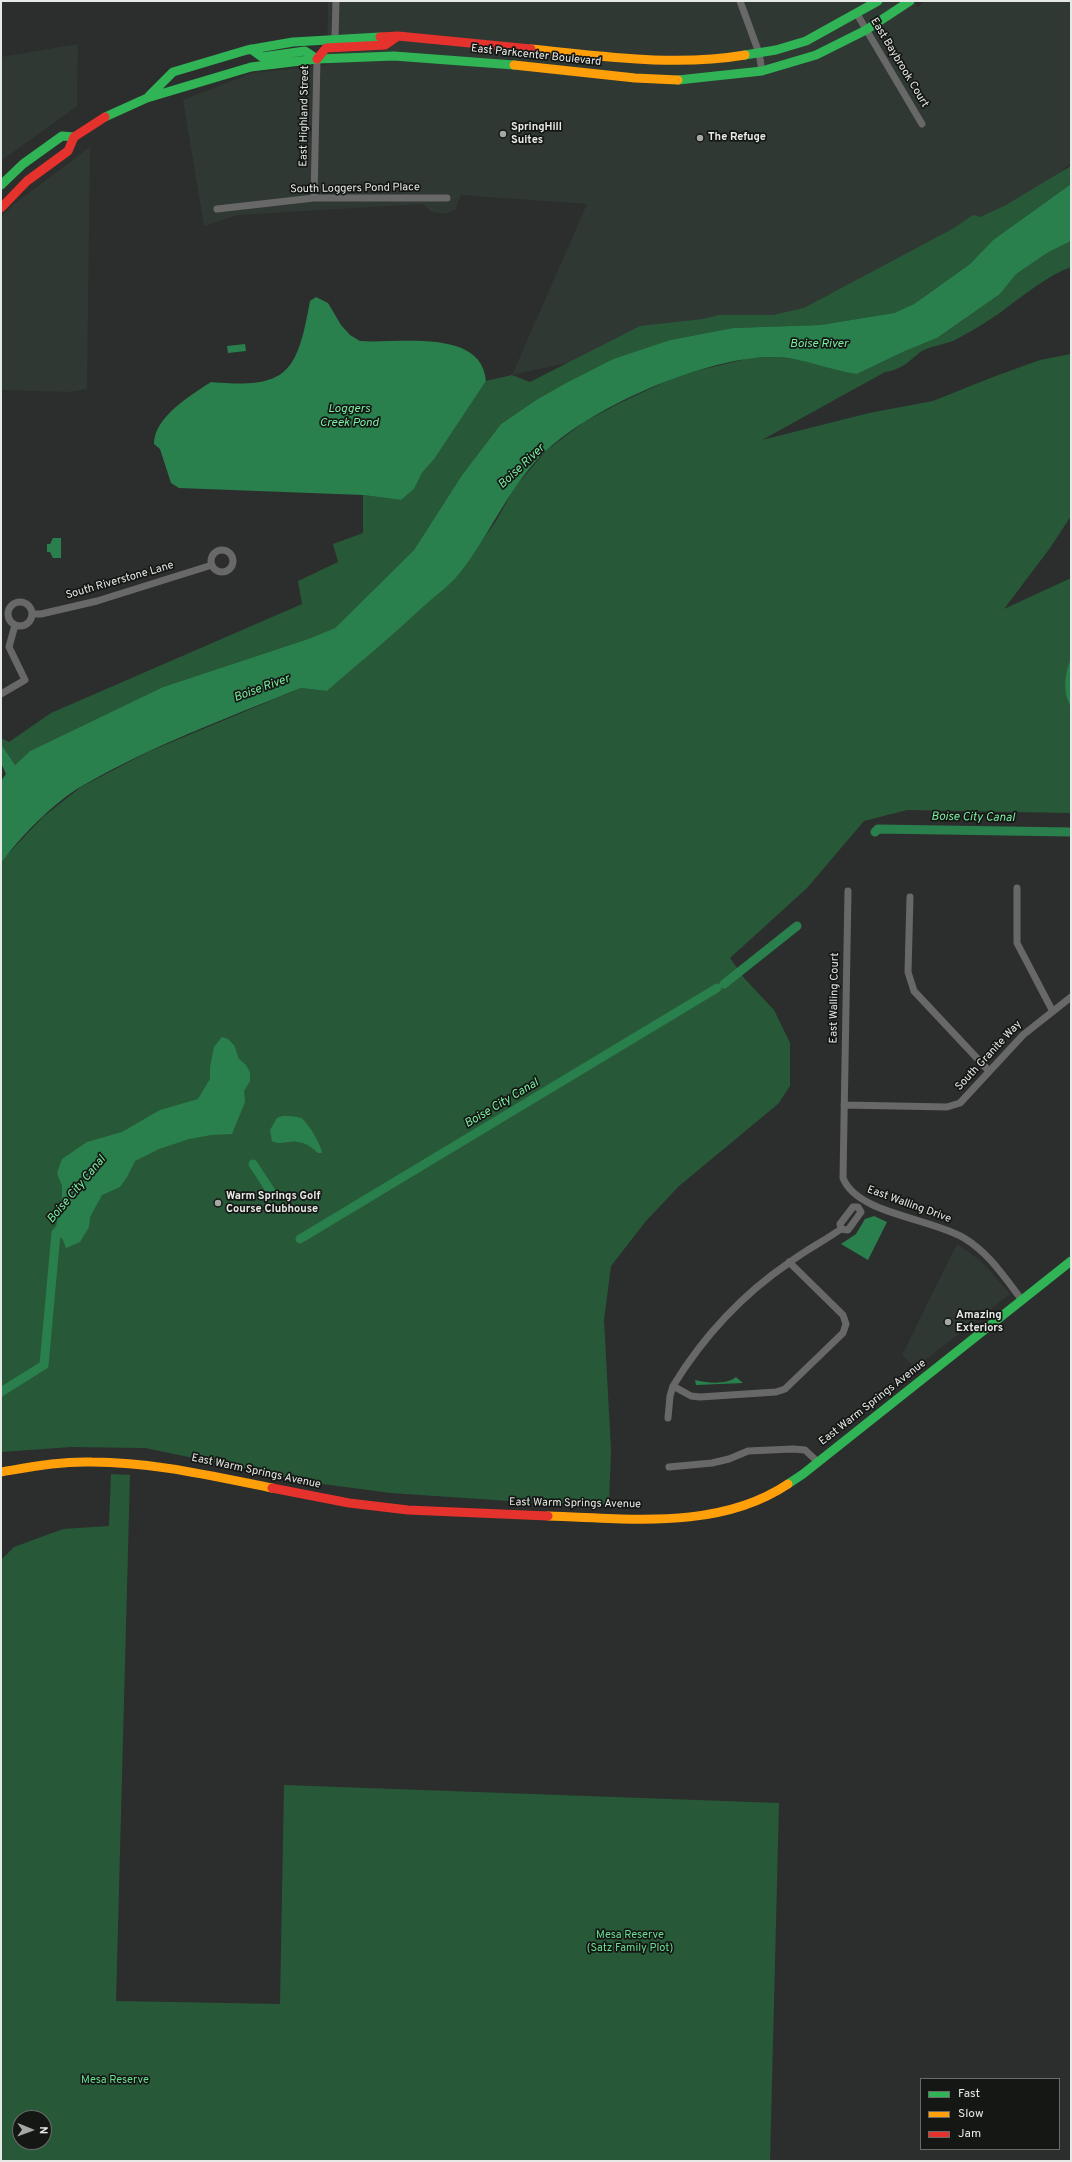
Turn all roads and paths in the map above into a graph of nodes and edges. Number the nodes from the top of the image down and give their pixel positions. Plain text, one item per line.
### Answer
1 (336, 1) edge
2 (740, 1) edge
3 (878, 1) edge
4 (910, 1) edge
5 (856, 14) junction
6 (866, 30) junction
7 (398, 36) junction
8 (335, 38) junction
9 (251, 50) junction
10 (759, 53) junction
11 (317, 59) junction
12 (762, 71) junction
13 (147, 98) junction
14 (922, 124) dead end
15 (74, 137) junction
16 (1, 185) edge
17 (314, 198) junction
18 (447, 198) dead end
19 (1, 208) edge
20 (217, 209) dead end
21 (212, 565) dead end
22 (4, 614) edge
23 (32, 614) junction
24 (15, 625) junction
25 (1, 694) edge
26 (1017, 888) dead end
27 (848, 892) dead end
28 (910, 897) dead end
29 (1071, 997) edge
30 (1052, 1010) junction
31 (989, 1071) junction
32 (844, 1106) junction
33 (862, 1200) junction
34 (1071, 1261) edge
35 (789, 1262) junction
36 (1022, 1300) junction
37 (674, 1386) junction
38 (668, 1418) dead end
39 (818, 1462) junction
40 (669, 1467) dead end
41 (1, 1472) edge

1 - 8 street
2 - 10 street
3 - 5 main road, East Parkcenter Boulevard
4 - 6 main road, East Parkcenter Boulevard
5 - 6 street, East Baybrook Court
5 - 10 main road, East Parkcenter Boulevard
6 - 12 main road, East Parkcenter Boulevard
6 - 14 street, East Baybrook Court
7 - 8 main road, East Parkcenter Boulevard
7 - 10 main road, East Parkcenter Boulevard
7 - 11 main road
8 - 9 main road, East Parkcenter Boulevard
9 - 11 main road
9 - 13 main road, East Parkcenter Boulevard
10 - 12 street
11 - 12 main road, East Parkcenter Boulevard
11 - 13 main road, East Parkcenter Boulevard
11 - 17 street, East Highland Street
13 - 15 main road, East Parkcenter Boulevard
15 - 16 main road, East Parkcenter Boulevard
15 - 19 main road, East Parkcenter Boulevard
17 - 18 street, South Loggers Pond Place
17 - 20 street, South Loggers Pond Place
21 - 23 street, South Riverstone Lane
22 - 23 street
22 - 24 street
23 - 24 street
24 - 25 street
26 - 30 street
27 - 32 street, East Walling Court
28 - 31 street
29 - 30 street, South Granite Way
30 - 31 street, South Granite Way
31 - 32 street, South Granite Way
32 - 33 street, East Walling Drive
33 - 35 street
33 - 36 street, East Walling Drive
34 - 36 main road, East Warm Springs Avenue
35 - 37 street
35 - 37 street
36 - 39 main road, East Warm Springs Avenue
37 - 38 street
39 - 40 street
39 - 41 main road, East Warm Springs Avenue

